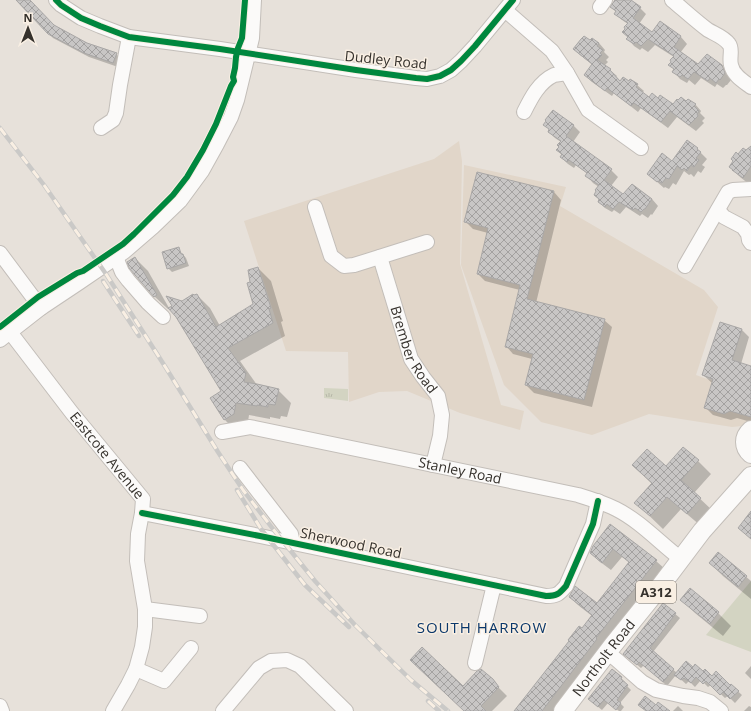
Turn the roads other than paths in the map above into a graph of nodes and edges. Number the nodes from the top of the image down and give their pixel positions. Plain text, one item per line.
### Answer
1 (56, 0) edge
2 (254, 0) edge
3 (672, 0) edge
4 (509, 5) edge
5 (129, 37) junction
6 (249, 54) junction
7 (567, 73) junction
8 (751, 88) edge
9 (524, 112) dead end
10 (101, 128) dead end
11 (641, 148) dead end
12 (751, 189) edge
13 (315, 207) dead end
14 (718, 210) junction
15 (427, 242) dead end
16 (751, 243) edge
17 (0, 253) edge
18 (116, 257) junction
19 (380, 257) junction
20 (685, 266) dead end
21 (41, 308) junction
22 (163, 317) dead end
23 (5, 336) edge
24 (751, 430) edge
25 (222, 432) dead end
26 (751, 454) edge
27 (433, 465) junction
28 (240, 468) dead end
29 (751, 476) edge
30 (598, 501) junction
31 (142, 513) junction
32 (293, 543) junction
33 (681, 559) junction
34 (494, 585) junction
35 (145, 609) junction
36 (200, 616) dead end
37 (191, 648) dead end
38 (608, 653) junction
39 (475, 663) dead end
40 (136, 669) junction
41 (0, 706) edge
42 (2, 711) edge
43 (113, 711) edge
44 (223, 711) edge
45 (346, 711) edge
46 (563, 711) edge
47 (721, 711) edge

1 - 5 street, Dudley Road
2 - 6 street
3 - 8 street
4 - 6 street, Dudley Road
4 - 7 street
5 - 6 street, Dudley Road
5 - 10 street
6 - 18 street
7 - 9 street
7 - 11 street
12 - 14 street
13 - 19 street
14 - 16 street
14 - 20 street
15 - 19 street
17 - 21 street
18 - 21 street
18 - 22 street
19 - 27 street, Brember Road
21 - 23 street
23 - 31 street, Eastcote Avenue
24 - 26 main road
25 - 27 street, Stanley Road
27 - 30 street, Stanley Road
28 - 32 street
29 - 33 main road, Northolt Road / A312
30 - 33 street, Stanley Road
30 - 34 street, Sherwood Road
31 - 32 street, Sherwood Road
31 - 35 street, Eastcote Avenue
32 - 34 street, Sherwood Road
33 - 38 main road, Northolt Road / A312
34 - 39 street
35 - 36 street
35 - 40 street, Eastcote Avenue
37 - 40 street
38 - 46 main road, Northolt Road / A312
38 - 47 street
40 - 43 street, Eastcote Avenue
41 - 42 street
44 - 45 street

